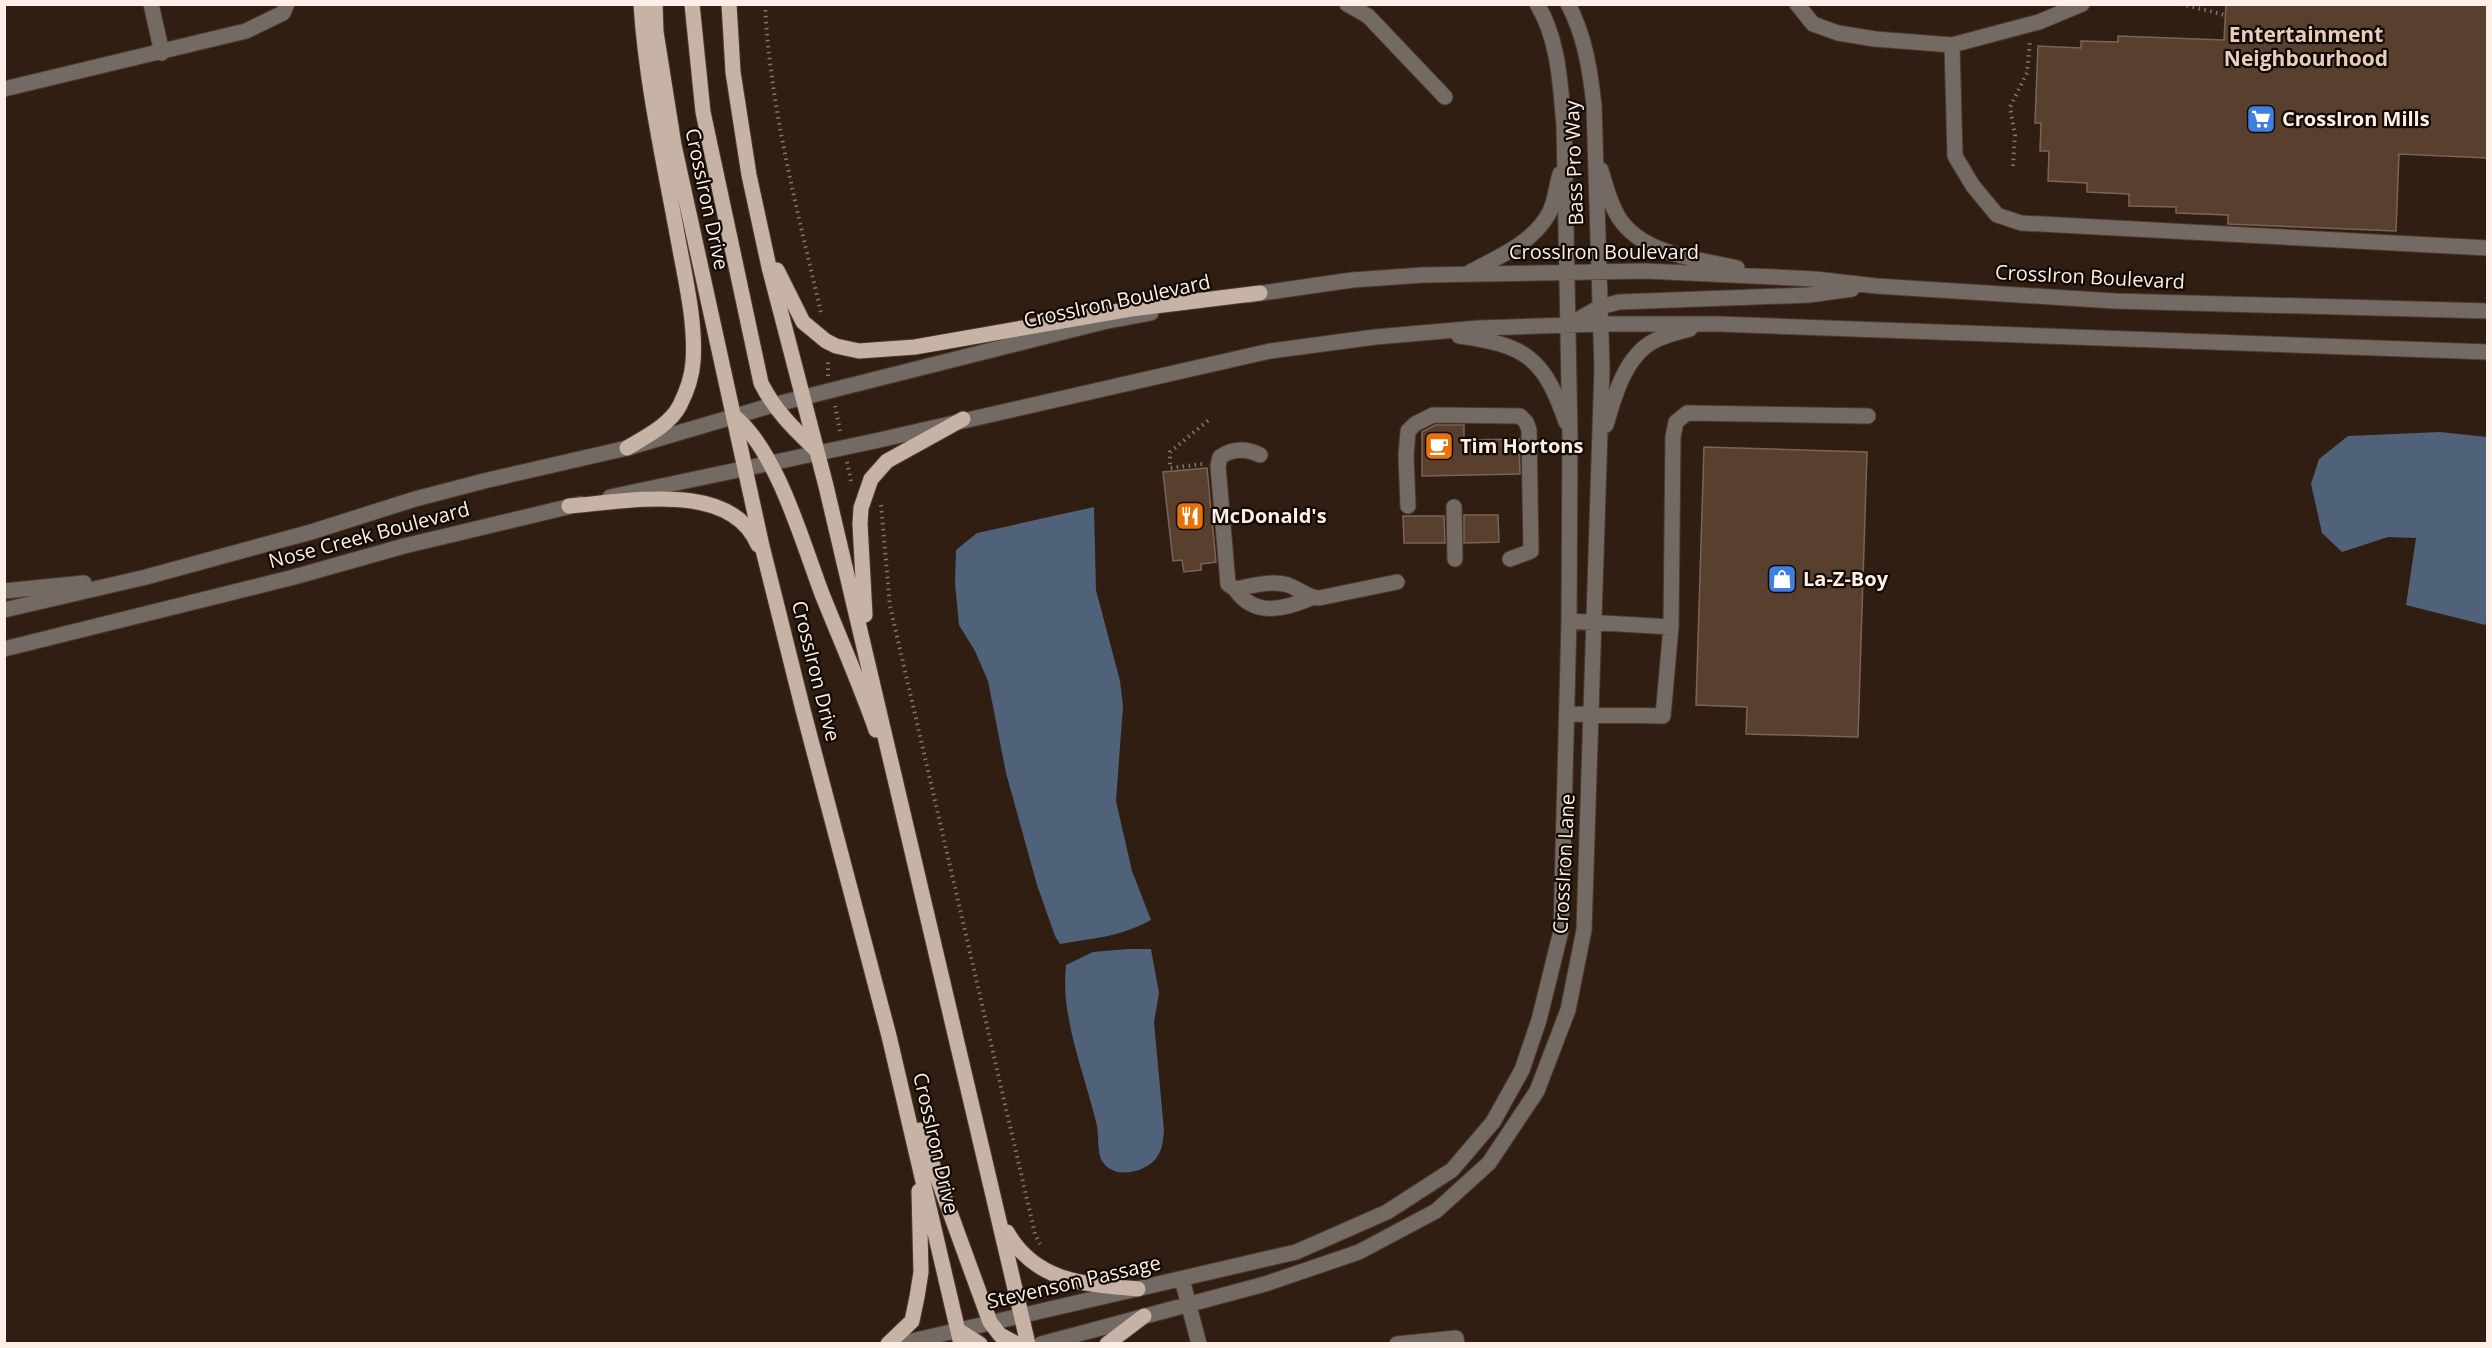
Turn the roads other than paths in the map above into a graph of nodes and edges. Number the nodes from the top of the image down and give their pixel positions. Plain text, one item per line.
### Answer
1 (151, 4) edge
2 (287, 4) edge
3 (641, 4) edge
4 (655, 4) edge
5 (692, 4) edge
6 (729, 4) edge
7 (1347, 4) edge
8 (1537, 4) edge
9 (1568, 4) edge
10 (1797, 4) edge
11 (2082, 4) edge
12 (1952, 45) junction
13 (162, 53) junction
14 (4, 89) edge
15 (1445, 97) dead end
16 (1595, 150) junction
17 (1565, 154) junction
18 (760, 228) junction
19 (2487, 248) edge
20 (1566, 272) junction
21 (1598, 272) junction
22 (1465, 274) junction
23 (1782, 278) junction
24 (1876, 286) junction
25 (1260, 293) junction
26 (1600, 307) junction
27 (2487, 310) edge
28 (1600, 324) junction
29 (1712, 324) junction
30 (1569, 325) junction
31 (1430, 332) junction
32 (2487, 352) edge
33 (804, 397) junction
34 (774, 405) junction
35 (734, 416) junction
36 (1868, 416) dead end
37 (963, 420) junction
38 (1570, 437) junction
39 (1600, 446) junction
40 (627, 448) junction
41 (818, 452) junction
42 (1260, 455) dead end
43 (770, 463) junction
44 (746, 468) junction
45 (569, 506) junction
46 (1408, 506) dead end
47 (1454, 507) dead end
48 (1455, 559) dead end
49 (1510, 559) dead end
50 (768, 571) junction
51 (146, 577) junction
52 (1397, 582) dead end
53 (1235, 590) junction
54 (4, 591) edge
55 (1311, 598) junction
56 (4, 610) edge
57 (1569, 621) junction
58 (1593, 622) junction
59 (1671, 627) junction
60 (4, 650) edge
61 (876, 692) junction
62 (1567, 714) junction
63 (1591, 715) junction
64 (905, 815) junction
65 (896, 1065) junction
66 (918, 1158) junction
67 (1000, 1221) junction
68 (1258, 1262) joint
69 (1182, 1279) junction
70 (1138, 1289) junction
71 (1189, 1305) junction
72 (1022, 1315) junction
73 (1144, 1316) junction
74 (990, 1322) junction
75 (960, 1337) edge
76 (888, 1344) edge
77 (899, 1344) edge
78 (980, 1344) edge
79 (1017, 1344) edge
80 (1028, 1344) edge
81 (1041, 1344) edge
82 (1107, 1344) edge
83 (1199, 1344) edge
84 (1397, 1344) edge
85 (1457, 1344) edge

1 - 13 street
2 - 13 street
3 - 40 main road
4 - 35 main road, CrossIron Drive
5 - 34 main road
6 - 18 main road
7 - 15 street
8 - 17 street, Bass Pro Way
9 - 16 street, Bass Pro Way
10 - 12 street
11 - 12 street
12 - 19 street
13 - 14 street
16 - 21 street, Bass Pro Way
16 - 23 street
17 - 20 street, Bass Pro Way
17 - 22 street
18 - 25 main road
18 - 33 main road
20 - 21 street, CrossIron Boulevard
20 - 22 street, CrossIron Boulevard
20 - 30 street, Bass Pro Way
21 - 23 street, CrossIron Boulevard
21 - 26 street, Bass Pro Way
22 - 25 street, CrossIron Boulevard
23 - 24 street, CrossIron Boulevard
24 - 26 street
24 - 27 street, CrossIron Boulevard
25 - 33 street, CrossIron Boulevard
26 - 28 street, Bass Pro Way
26 - 30 street
28 - 29 street
28 - 30 street
28 - 39 street, CrossIron Lane
29 - 32 street
29 - 39 street
30 - 31 street
30 - 38 street, CrossIron Lane
31 - 37 street
31 - 38 street
33 - 34 street, CrossIron Boulevard
33 - 41 main road
34 - 35 street, CrossIron Boulevard
34 - 41 main road
35 - 40 street, Nose Creek Boulevard
35 - 43 main road
35 - 44 main road, CrossIron Drive
36 - 59 street
37 - 41 street
37 - 61 main road
38 - 57 street, CrossIron Lane
39 - 58 street, CrossIron Lane
40 - 51 street, Nose Creek Boulevard
41 - 43 street
41 - 61 main road
42 - 53 street
43 - 44 street
43 - 64 main road
44 - 45 street, Nose Creek Boulevard
44 - 50 main road, CrossIron Drive
45 - 50 main road
45 - 60 street, Nose Creek Boulevard
46 - 49 street
47 - 48 street
50 - 65 main road, CrossIron Drive
51 - 54 street
51 - 56 street, Nose Creek Boulevard
52 - 55 street
53 - 55 street
53 - 55 street
57 - 58 street
57 - 62 street, CrossIron Lane
58 - 59 street
58 - 63 street, CrossIron Lane
59 - 63 street
61 - 64 main road
62 - 63 street
62 - 68 street, CrossIron Lane
63 - 71 street, CrossIron Lane
64 - 67 main road
65 - 66 main road, CrossIron Drive
65 - 74 main road
66 - 75 main road, CrossIron Drive
66 - 76 main road
67 - 70 main road
67 - 72 main road
68 - 69 street, Stevenson Passage
69 - 70 street, Stevenson Passage
69 - 71 street
70 - 72 street, Stevenson Passage
71 - 73 street
71 - 83 street
72 - 74 street, Stevenson Passage
72 - 80 main road
73 - 81 street
73 - 82 main road
74 - 75 street, Stevenson Passage
74 - 79 main road
75 - 77 street, Stevenson Passage
75 - 78 main road
84 - 85 street

